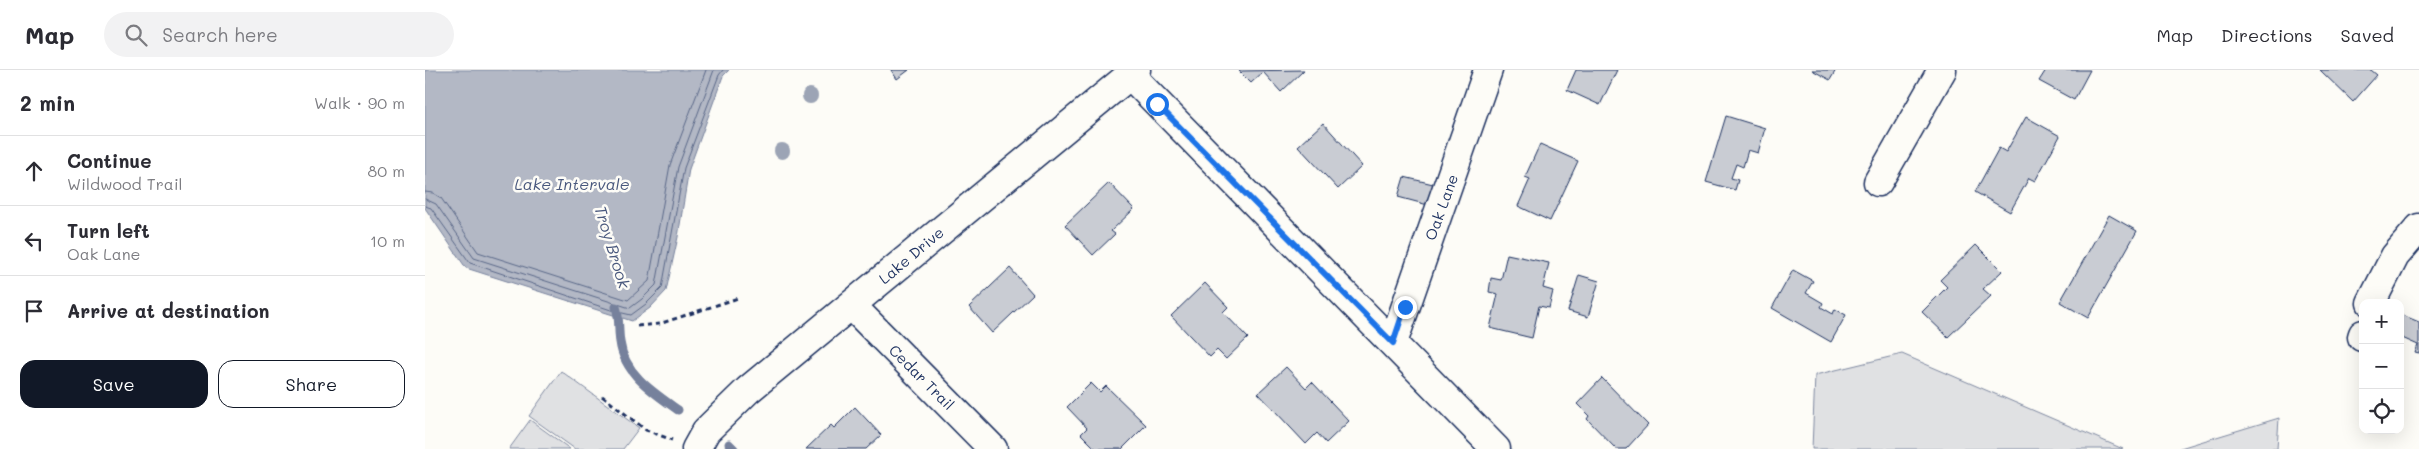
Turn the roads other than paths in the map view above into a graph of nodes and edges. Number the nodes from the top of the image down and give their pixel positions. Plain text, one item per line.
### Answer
1 (1488, 70) edge
2 (1942, 70) edge
3 (1133, 73) edge
4 (1878, 182) dead end
5 (2419, 228) edge
6 (2373, 299) edge
7 (851, 305) junction
8 (1393, 343) junction
9 (696, 449) edge
10 (993, 449) edge
11 (1496, 449) edge

1 - 8 street, Oak Lane
2 - 4 street
3 - 7 street, Lake Drive
3 - 8 street
5 - 6 street
7 - 9 street, Lake Drive
7 - 10 street, Cedar Trail
8 - 11 street

